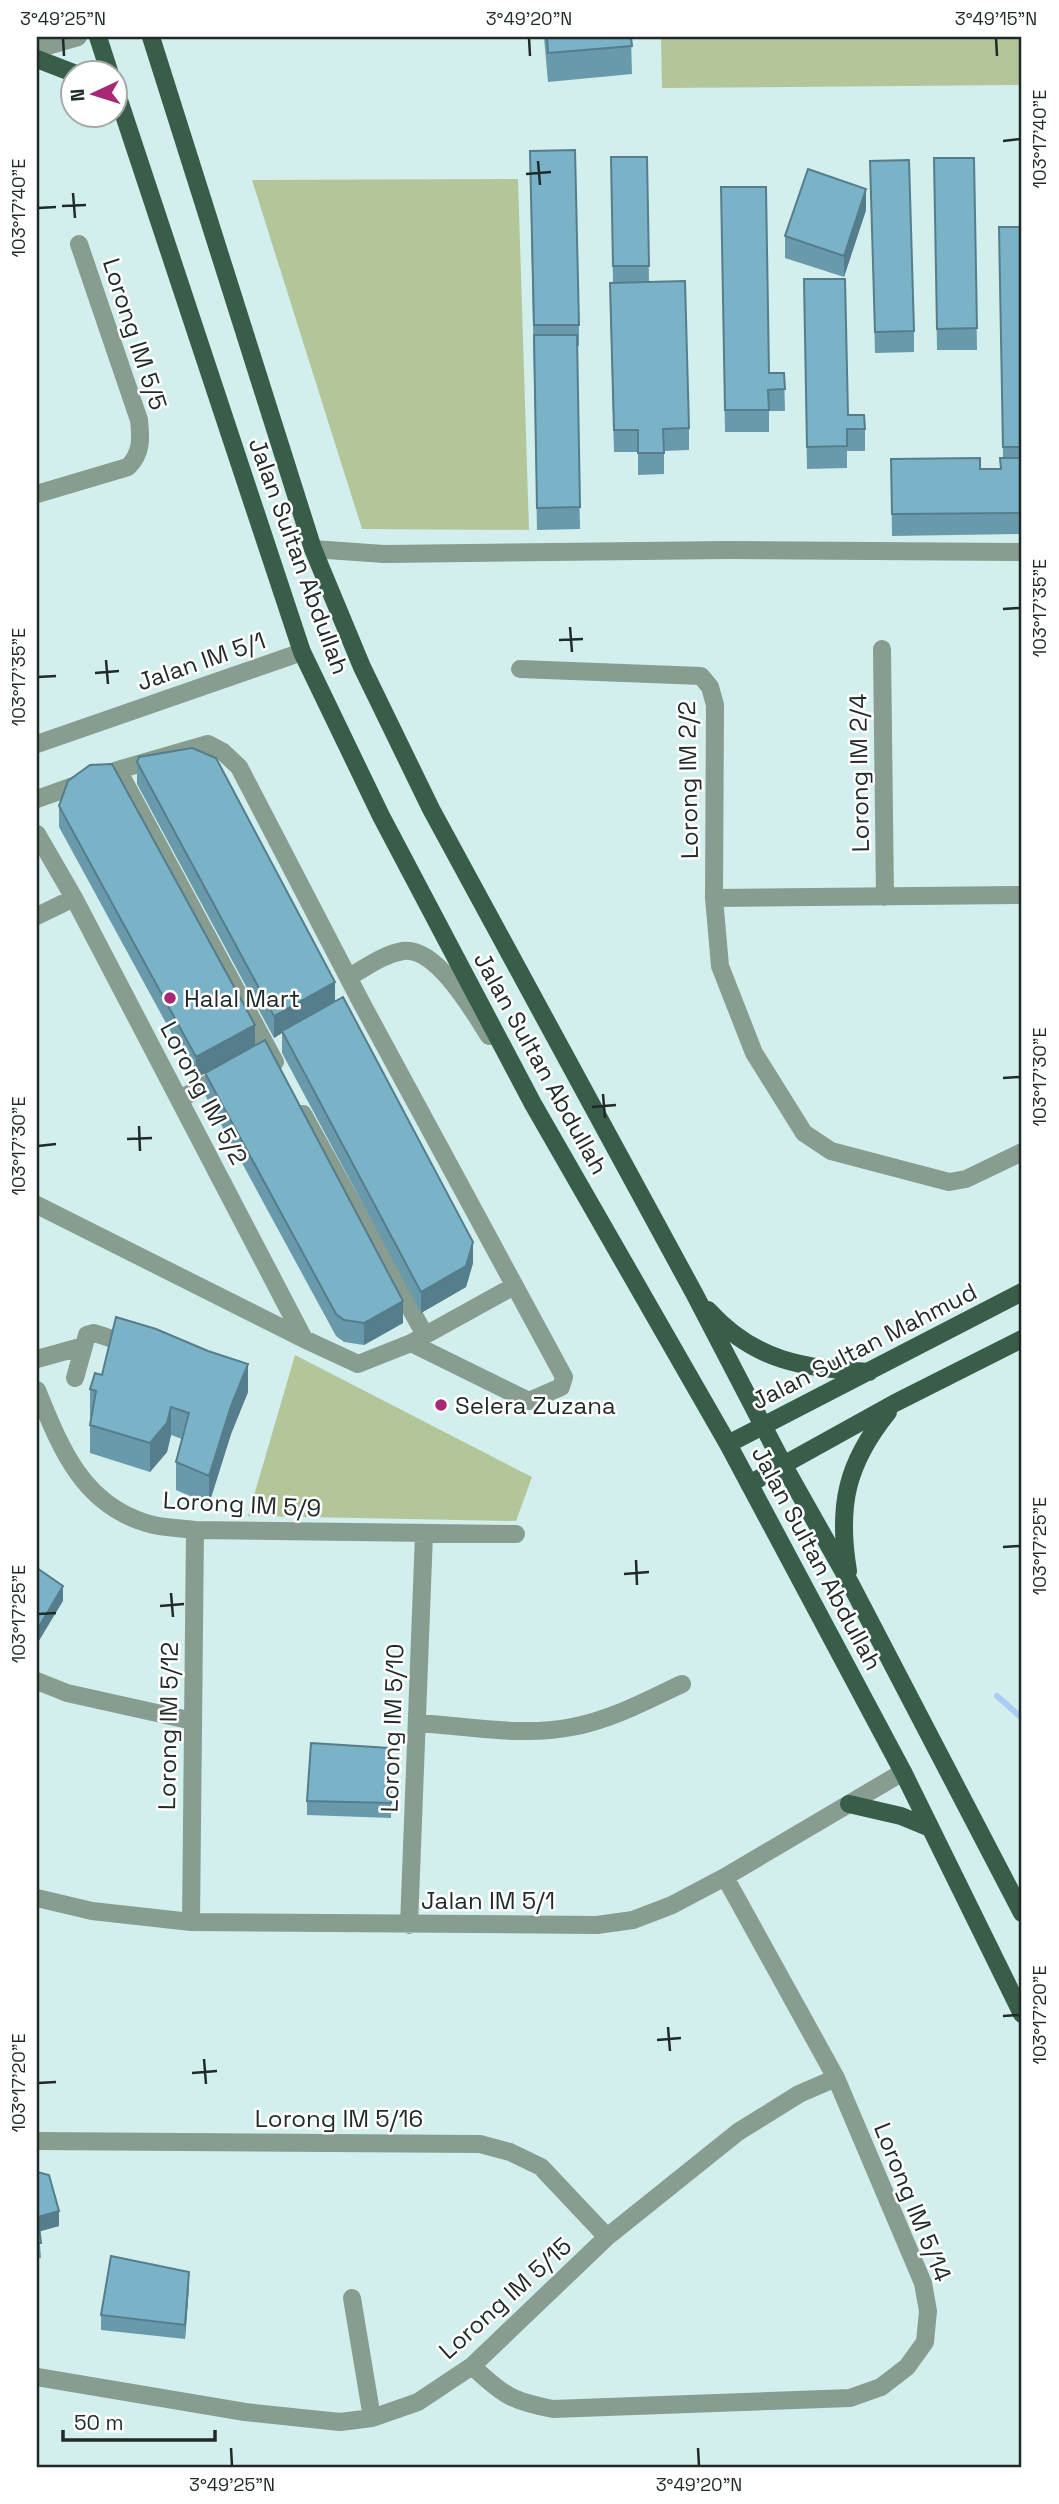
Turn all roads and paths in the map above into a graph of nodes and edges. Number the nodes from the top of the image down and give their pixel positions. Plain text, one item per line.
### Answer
1 (78, 37) edge
2 (98, 37) edge
3 (151, 37) edge
4 (37, 49) edge
5 (37, 59) edge
6 (105, 60) edge
7 (60, 68) edge
8 (124, 130) edge
9 (79, 244) dead end
10 (37, 494) edge
11 (313, 550) junction
12 (1022, 552) edge
13 (882, 649) dead end
14 (302, 652) junction
15 (520, 669) dead end
16 (37, 744) edge
17 (118, 770) junction
18 (37, 799) edge
19 (37, 834) edge
20 (1022, 895) edge
21 (885, 897) junction
22 (74, 898) junction
23 (715, 898) junction
24 (37, 916) edge
25 (349, 977) junction
26 (263, 1054) junction
27 (282, 1075) edge
28 (180, 1099) junction
29 (295, 1099) edge
30 (533, 1104) junction
31 (1022, 1152) edge
32 (37, 1205) edge
33 (514, 1286) junction
34 (1022, 1292) edge
35 (694, 1293) junction
36 (304, 1339) junction
37 (418, 1339) junction
38 (1022, 1339) edge
39 (125, 1343) edge
40 (84, 1346) junction
41 (37, 1359) edge
42 (869, 1372) junction
43 (75, 1378) dead end
44 (37, 1390) edge
45 (895, 1403) junction
46 (762, 1426) junction
47 (728, 1444) junction
48 (784, 1466) junction
49 (749, 1484) junction
50 (195, 1530) junction
51 (424, 1534) junction
52 (516, 1534) dead end
53 (850, 1583) junction
54 (37, 1681) edge
55 (682, 1684) dead end
56 (193, 1721) junction
57 (417, 1723) junction
58 (903, 1772) junction
59 (849, 1804) junction
60 (930, 1828) junction
61 (725, 1877) junction
62 (37, 1898) edge
63 (1022, 1913) edge
64 (191, 1922) junction
65 (409, 1925) junction
66 (1022, 2014) edge
67 (836, 2078) junction
68 (37, 2141) edge
69 (607, 2237) junction
70 (352, 2298) dead end
71 (472, 2366) junction
72 (37, 2377) edge
73 (372, 2418) junction

1 - 4 street
2 - 6 main road
3 - 11 main road, Jalan Sultan Abdullah
5 - 7 main road
8 - 14 main road, Jalan Sultan Abdullah
9 - 10 street, Lorong IM 5/5
11 - 12 street
11 - 35 main road, Jalan Sultan Abdullah
13 - 21 street, Lorong IM 2/4
14 - 16 street, Jalan IM 5/1
14 - 30 main road, Jalan Sultan Abdullah
15 - 23 street, Lorong IM 2/2
17 - 18 street
17 - 25 street
17 - 26 street
19 - 22 street, Lorong IM 5/2
20 - 21 street
21 - 23 street
22 - 24 street
22 - 28 street, Lorong IM 5/2
23 - 31 street
25 - 30 street
25 - 33 street
26 - 27 street
26 - 28 street
28 - 36 street, Lorong IM 5/2
29 - 37 street
30 - 47 main road, Jalan Sultan Abdullah
32 - 36 street
33 - 37 street
33 - 37 street
34 - 42 main road, Jalan Sultan Mahmud
35 - 42 main road
35 - 46 main road, Jalan Sultan Abdullah
36 - 37 street
38 - 45 main road
39 - 40 street
40 - 41 street
40 - 43 street
42 - 46 main road, Jalan Sultan Mahmud
44 - 50 street, Lorong IM 5/9
45 - 48 main road
45 - 53 main road
46 - 47 main road, Jalan Sultan Mahmud
46 - 48 main road, Jalan Sultan Abdullah
47 - 49 main road, Jalan Sultan Abdullah
48 - 49 main road
48 - 53 main road, Jalan Sultan Abdullah
49 - 58 main road, Jalan Sultan Abdullah
50 - 51 street, Lorong IM 5/9
50 - 56 street, Lorong IM 5/12
51 - 52 street, Lorong IM 5/9
51 - 57 street, Lorong IM 5/10
53 - 63 main road, Jalan Sultan Abdullah
54 - 56 street
55 - 57 street
56 - 64 street, Lorong IM 5/12
57 - 65 street, Lorong IM 5/10
58 - 59 street, Jalan IM 5/1
58 - 60 main road, Jalan Sultan Abdullah
59 - 60 main road
59 - 61 street, Jalan IM 5/1
60 - 66 main road, Jalan Sultan Abdullah
61 - 65 street, Jalan IM 5/1
61 - 67 street, Lorong IM 5/14
62 - 64 street, Jalan IM 5/1
64 - 65 street, Jalan IM 5/1
67 - 69 street, Lorong IM 5/15
67 - 71 street, Lorong IM 5/14
68 - 69 street, Lorong IM 5/16
69 - 71 street, Lorong IM 5/15
70 - 73 street
71 - 73 street, Lorong IM 5/15
72 - 73 street, Lorong IM 5/15

